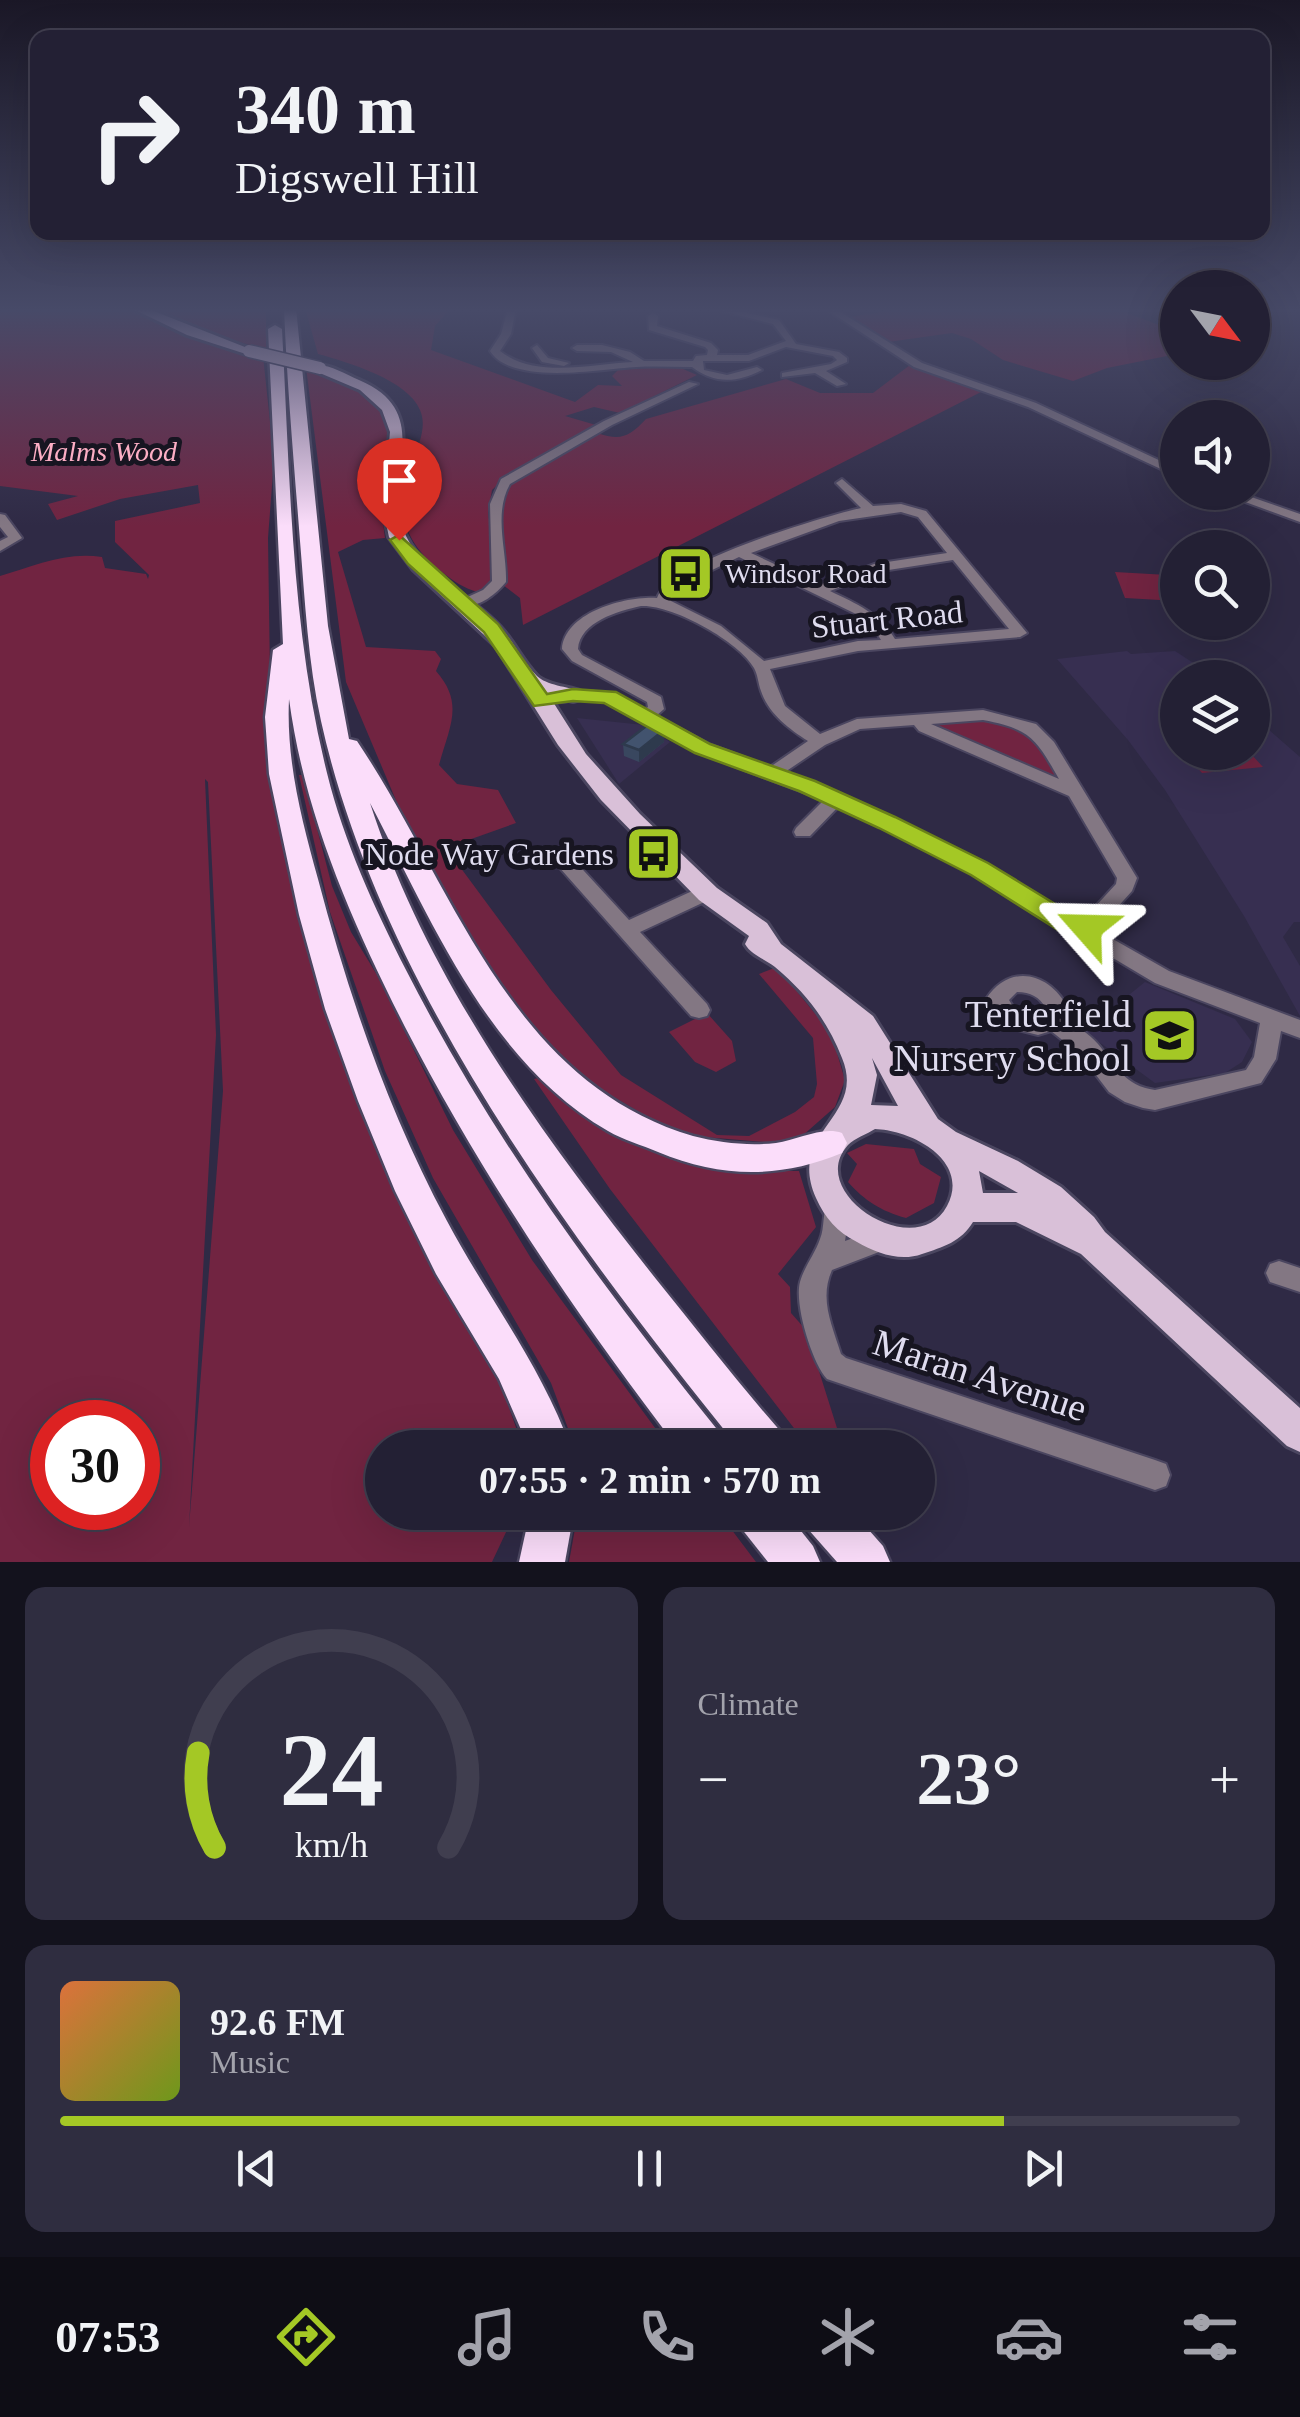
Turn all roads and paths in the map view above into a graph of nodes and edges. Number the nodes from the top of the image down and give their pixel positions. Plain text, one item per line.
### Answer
1 (278, 381) edge
2 (296, 381) edge
3 (352, 381) edge
4 (694, 381) edge
5 (835, 381) edge
6 (963, 381) edge
7 (840, 384) dead end
8 (1160, 465) edge
9 (842, 483) dead end
10 (1270, 508) edge
11 (873, 512) junction
12 (1300, 518) edge
13 (3, 525) edge
14 (0, 547) edge
15 (738, 552) junction
16 (955, 556) junction
17 (820, 590) junction
18 (290, 602) junction
19 (466, 603) junction
20 (664, 603) junction
21 (890, 642) junction
22 (761, 666) junction
23 (536, 692) junction
24 (573, 695) joint
25 (644, 717) junction
26 (919, 720) junction
27 (334, 726) junction
28 (819, 740) junction
29 (772, 773) junction
30 (1074, 792) junction
31 (836, 799) junction
32 (803, 832) dead end
33 (566, 862) dead end
34 (718, 901) junction
35 (626, 930) junction
36 (1083, 933) junction
37 (826, 998) junction
38 (699, 1010) dead end
39 (1272, 1020) junction
40 (1053, 1021) dead end
41 (1300, 1029) edge
42 (936, 1134) junction
43 (835, 1136) junction
44 (837, 1209) junction
45 (964, 1209) junction
46 (884, 1238) junction
47 (1093, 1243) junction
48 (827, 1260) junction
49 (543, 1430) edge
50 (690, 1430) edge
51 (752, 1430) edge
52 (1300, 1433) edge
53 (1155, 1475) dead end
54 (548, 1530) edge
55 (771, 1530) edge
56 (839, 1530) edge
57 (542, 1562) edge
58 (797, 1562) edge
59 (867, 1562) edge

1 - 18 highway
2 - 27 highway
3 - 19 main road, bridge
4 - 19 street
5 - 7 street
6 - 8 street
9 - 11 street
10 - 12 street
11 - 15 street
11 - 16 street
13 - 14 street
15 - 17 street
15 - 20 street
16 - 17 street
16 - 21 street, Stuart Road
17 - 21 street
18 - 49 highway
18 - 50 highway
19 - 23 main road
20 - 22 street
20 - 25 street
21 - 22 street, Stuart Road
22 - 28 street
23 - 24 main road
23 - 34 main road
24 - 25 street
25 - 29 street
26 - 28 street
26 - 30 street
26 - 30 street
27 - 43 highway
27 - 51 highway
28 - 29 street
29 - 31 street
30 - 36 street
31 - 32 street
31 - 36 street
33 - 35 street
34 - 35 street
34 - 37 main road
35 - 38 street
36 - 39 street
37 - 42 main road
37 - 43 main road
39 - 40 street
39 - 41 street
42 - 43 main road
42 - 45 main road
42 - 47 main road
43 - 44 main road
44 - 46 main road
44 - 48 street, Maran Avenue
45 - 46 main road
45 - 47 main road
46 - 48 street
47 - 52 main road
48 - 53 street, Maran Avenue
54 - 57 highway
55 - 58 highway
56 - 59 highway

